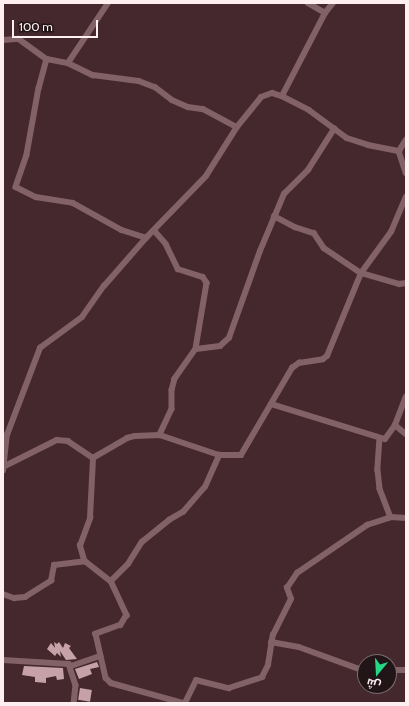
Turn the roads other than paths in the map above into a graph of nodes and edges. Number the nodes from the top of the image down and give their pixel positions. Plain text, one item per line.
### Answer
1 (108, 3) edge
2 (308, 3) edge
3 (332, 3) edge
4 (325, 13) junction
5 (3, 40) edge
6 (47, 58) junction
7 (68, 63) junction
8 (282, 96) junction
9 (238, 127) junction
10 (334, 129) junction
11 (406, 140) edge
12 (399, 152) junction
13 (406, 173) edge
14 (406, 197) edge
15 (274, 216) junction
16 (154, 230) junction
17 (146, 238) junction
18 (362, 274) junction
19 (406, 282) edge
20 (196, 349) junction
21 (406, 397) edge
22 (271, 404) junction
23 (395, 425) junction
24 (406, 434) edge
25 (160, 435) junction
26 (380, 438) junction
27 (218, 454) junction
28 (93, 458) junction
29 (4, 468) edge
30 (391, 516) junction
31 (406, 518) edge
32 (84, 560) junction
33 (112, 581) junction
34 (3, 594) edge
35 (271, 642) junction
36 (100, 656) junction
37 (3, 660) edge
38 (71, 666) junction
39 (357, 668) edge
40 (74, 703) edge
41 (184, 703) edge

1 - 7 street
2 - 4 street
3 - 4 street
4 - 8 street
5 - 6 street
6 - 7 street
6 - 17 street
7 - 9 street
8 - 9 street
8 - 10 street
9 - 16 street
10 - 12 street
10 - 15 street
11 - 12 street
12 - 13 street
14 - 18 street
15 - 18 street
15 - 20 street
16 - 17 street
16 - 20 street
17 - 29 street
18 - 19 street
18 - 22 street
20 - 25 street
21 - 23 street
22 - 26 street
22 - 27 street
23 - 24 street
23 - 26 street
25 - 27 street
25 - 28 street
26 - 30 street
27 - 33 street
28 - 29 street
28 - 32 street
30 - 31 street
30 - 35 street
32 - 33 street
32 - 34 street
33 - 36 street
35 - 39 street
35 - 41 street
36 - 38 street
36 - 41 street
37 - 38 street
38 - 40 street

